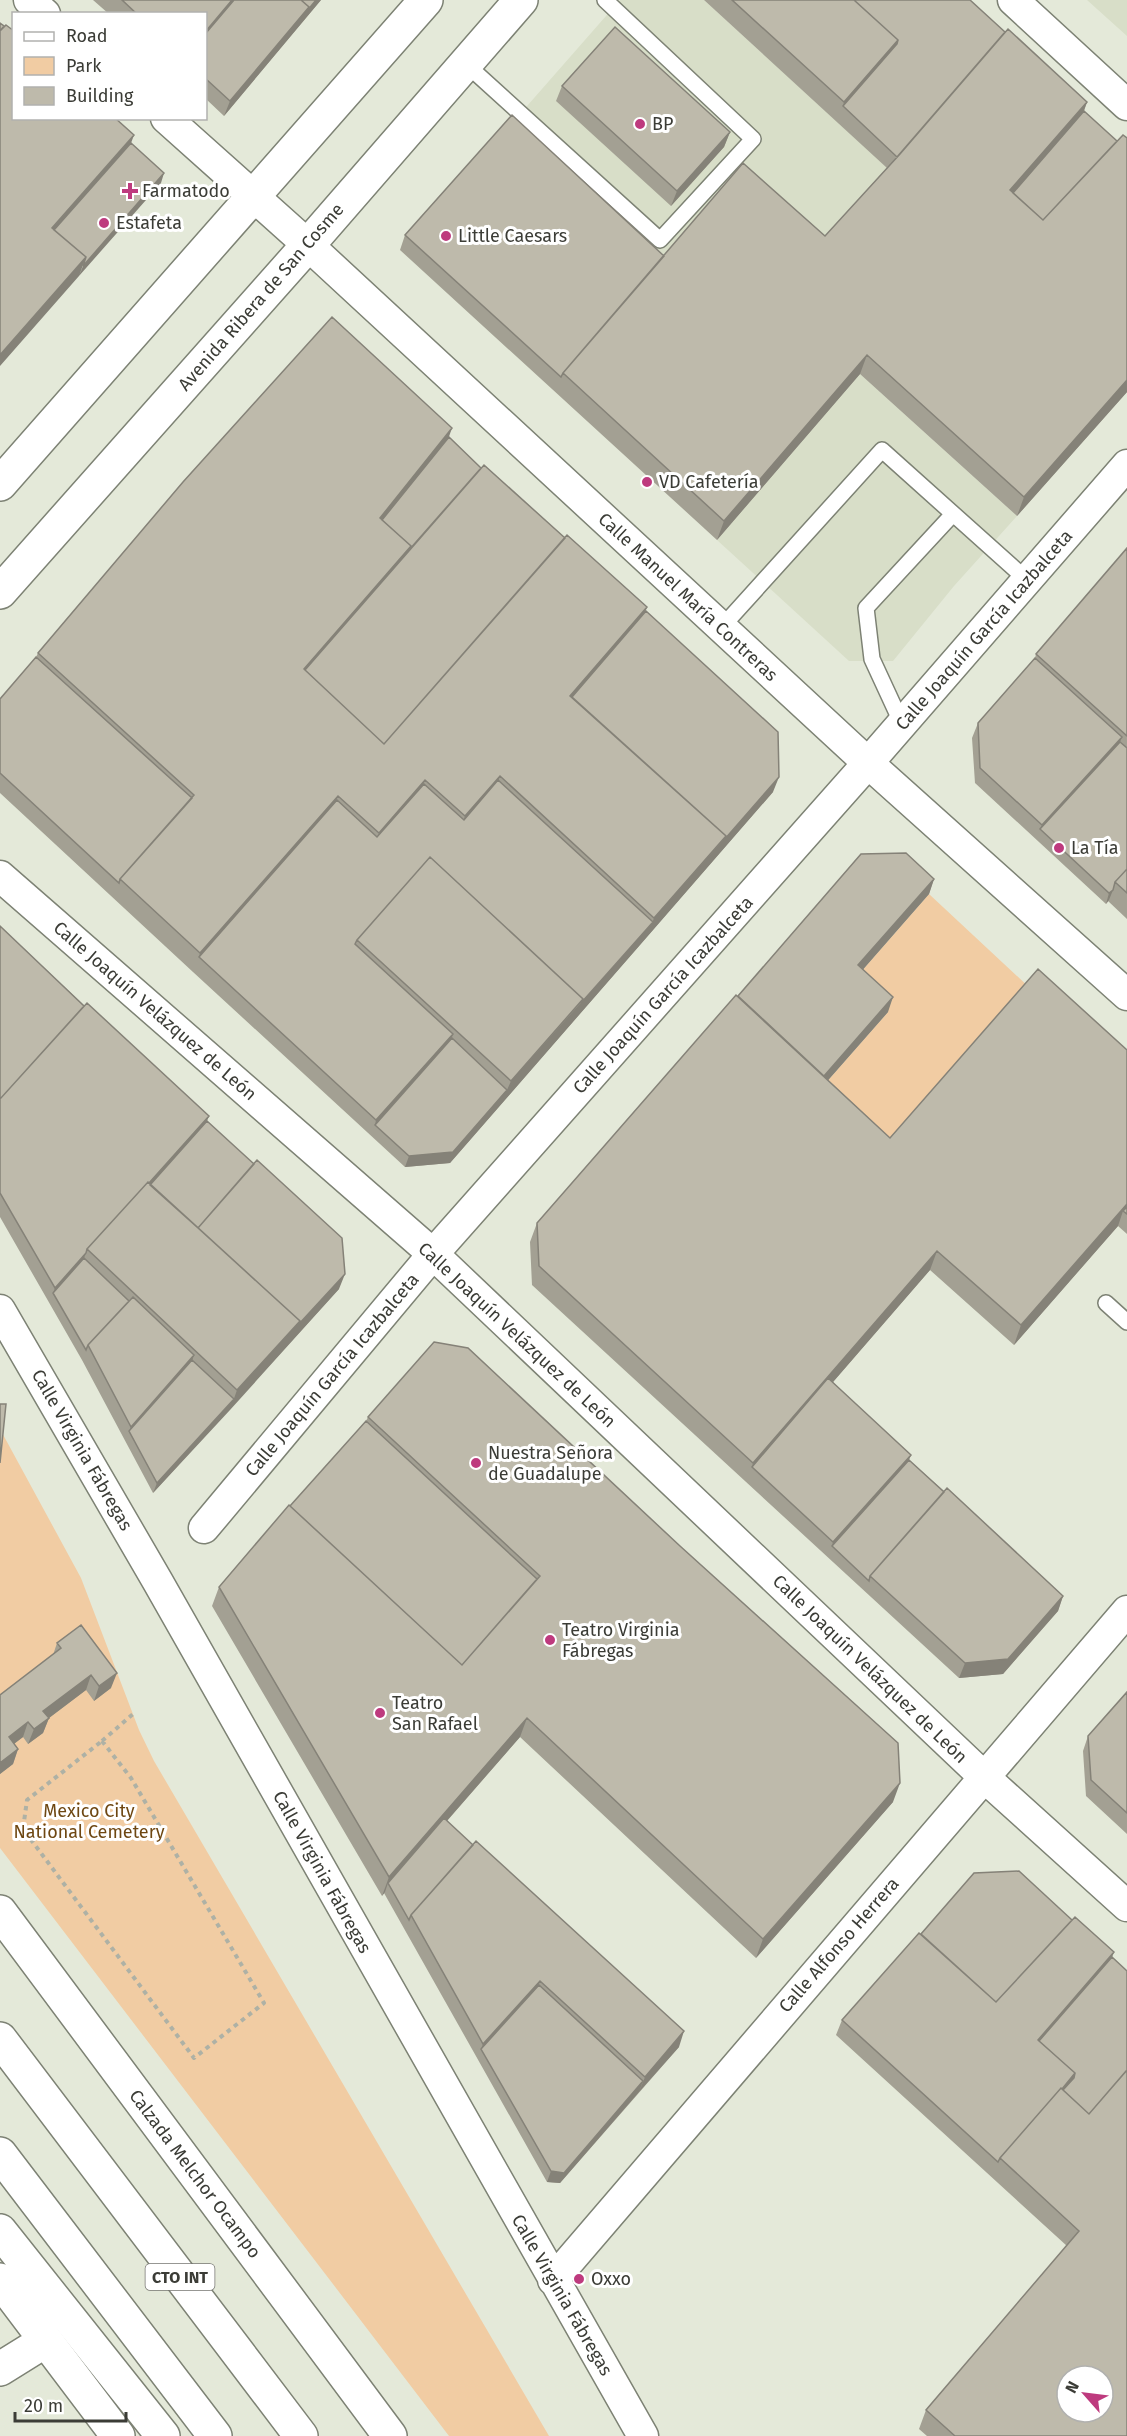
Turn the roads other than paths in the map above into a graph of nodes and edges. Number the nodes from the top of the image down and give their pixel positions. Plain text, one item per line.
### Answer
1 (29, 0) edge
2 (426, 0) edge
3 (520, 0) edge
4 (605, 0) edge
5 (1013, 0) edge
6 (43, 12) edge
7 (466, 64) junction
8 (1127, 105) edge
9 (168, 120) edge
10 (254, 195) junction
11 (308, 245) junction
12 (1127, 465) edge
13 (0, 484) edge
14 (953, 514) junction
15 (1027, 580) junction
16 (0, 592) edge
17 (721, 628) junction
18 (902, 724) junction
19 (868, 763) junction
20 (0, 876) edge
21 (1127, 995) edge
22 (433, 1254) junction
23 (1106, 1303) dead end
24 (0, 1310) edge
25 (1127, 1322) edge
26 (204, 1528) dead end
27 (1127, 1611) edge
28 (983, 1776) junction
29 (1127, 1906) edge
30 (0, 1912) edge
31 (0, 2038) edge
32 (0, 2154) edge
33 (0, 2231) edge
34 (0, 2280) edge
35 (553, 2280) junction
36 (45, 2341) junction
37 (0, 2369) edge
38 (118, 2436) edge
39 (164, 2436) edge
40 (215, 2436) edge
41 (301, 2436) edge
42 (390, 2436) edge
43 (643, 2436) edge

1 - 6 street
2 - 10 main road
3 - 7 main road, Avenida Ribera de San Cosme
4 - 7 lane
5 - 8 street
7 - 11 main road, Avenida Ribera de San Cosme
9 - 10 street, Calle Manuel María Contreras
10 - 11 street, Calle Manuel María Contreras
10 - 13 main road
11 - 16 main road, Avenida Ribera de San Cosme
11 - 17 street, Calle Manuel María Contreras
12 - 15 street, Calle Joaquín García Icazbalceta
14 - 15 lane
14 - 17 lane
14 - 18 lane
15 - 18 street, Calle Joaquín García Icazbalceta
17 - 19 street, Calle Manuel María Contreras
18 - 19 street, Calle Joaquín García Icazbalceta
19 - 21 street, Calle Manuel María Contreras
19 - 22 street, Calle Joaquín García Icazbalceta
20 - 22 street, Calle Joaquín Velázquez de León
22 - 26 street, Calle Joaquín García Icazbalceta
22 - 28 street, Calle Joaquín Velázquez de León
23 - 25 lane
24 - 35 street, Calle Virginia Fábregas
27 - 28 street, Calle Alfonso Herrera
28 - 29 street, Calle Joaquín Velázquez de León
28 - 35 street, Calle Alfonso Herrera
30 - 42 main road, Calzada Melchor Ocampo
31 - 41 main road, CTO INT
32 - 40 main road
33 - 39 main road
34 - 36 main road
35 - 43 street, Calle Virginia Fábregas
36 - 37 main road
36 - 38 main road

